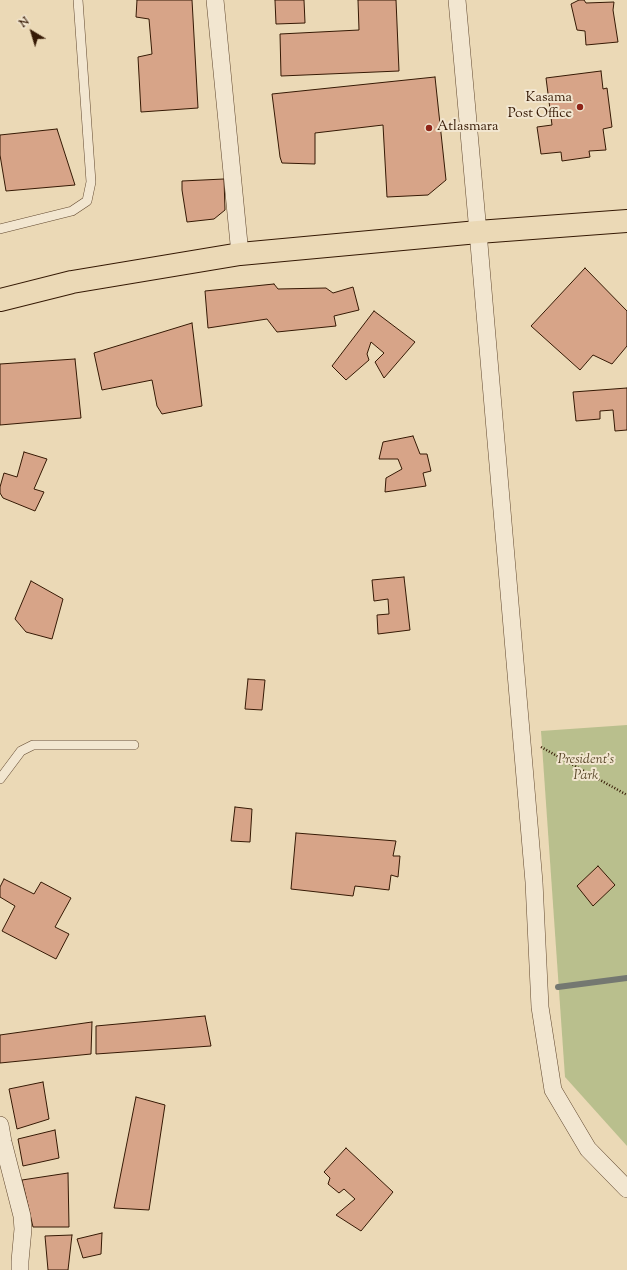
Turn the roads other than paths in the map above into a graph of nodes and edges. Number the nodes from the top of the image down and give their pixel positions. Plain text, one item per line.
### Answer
1 (78, 0) edge
2 (214, 0) edge
3 (457, 0) edge
4 (627, 221) edge
5 (0, 228) edge
6 (478, 232) junction
7 (240, 254) junction
8 (0, 300) edge
9 (134, 745) dead end
10 (0, 779) edge
11 (0, 1125) edge
12 (627, 1189) edge
13 (20, 1270) edge

1 - 5 lane
2 - 7 street
3 - 6 street
4 - 6 main road
6 - 7 main road
6 - 12 street
7 - 8 main road
9 - 10 lane
11 - 13 street

